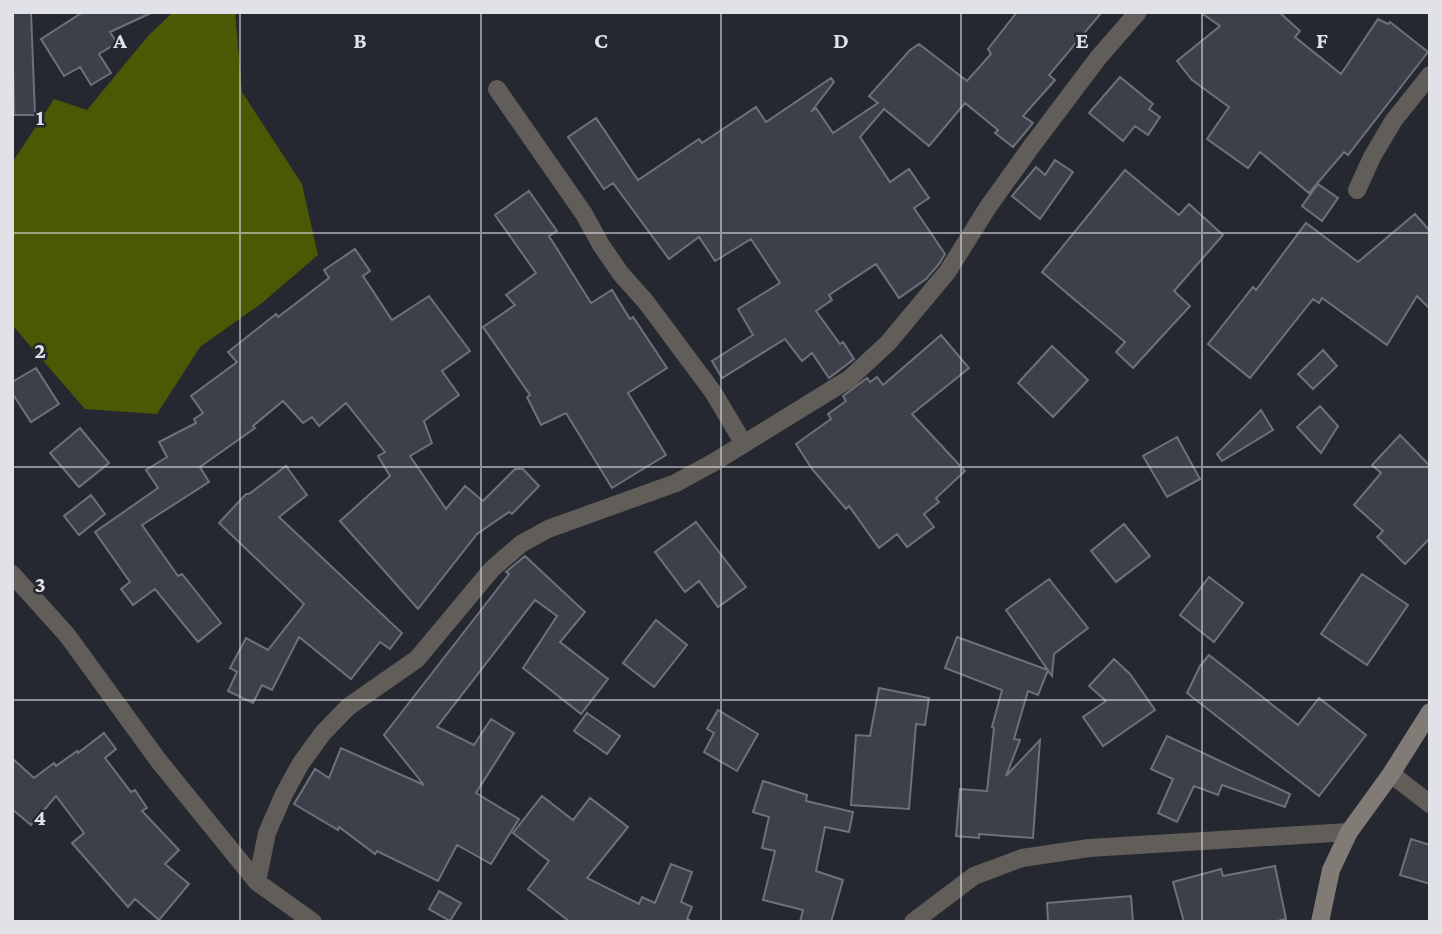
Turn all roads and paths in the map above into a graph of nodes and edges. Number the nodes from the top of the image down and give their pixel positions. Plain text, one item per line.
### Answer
1 (1138, 12) edge
2 (1430, 75) edge
3 (497, 89) dead end
4 (1357, 190) dead end
5 (744, 444) junction
6 (12, 574) edge
7 (1430, 712) edge
8 (1391, 774) junction
9 (1430, 804) edge
10 (1349, 832) junction
11 (257, 882) junction
12 (313, 922) edge
13 (913, 922) edge
14 (1320, 922) edge

1 - 5 street
2 - 4 street
3 - 5 street
5 - 11 street
6 - 11 street
7 - 8 street
8 - 9 street
8 - 10 street
10 - 13 street
10 - 14 street
11 - 12 street

